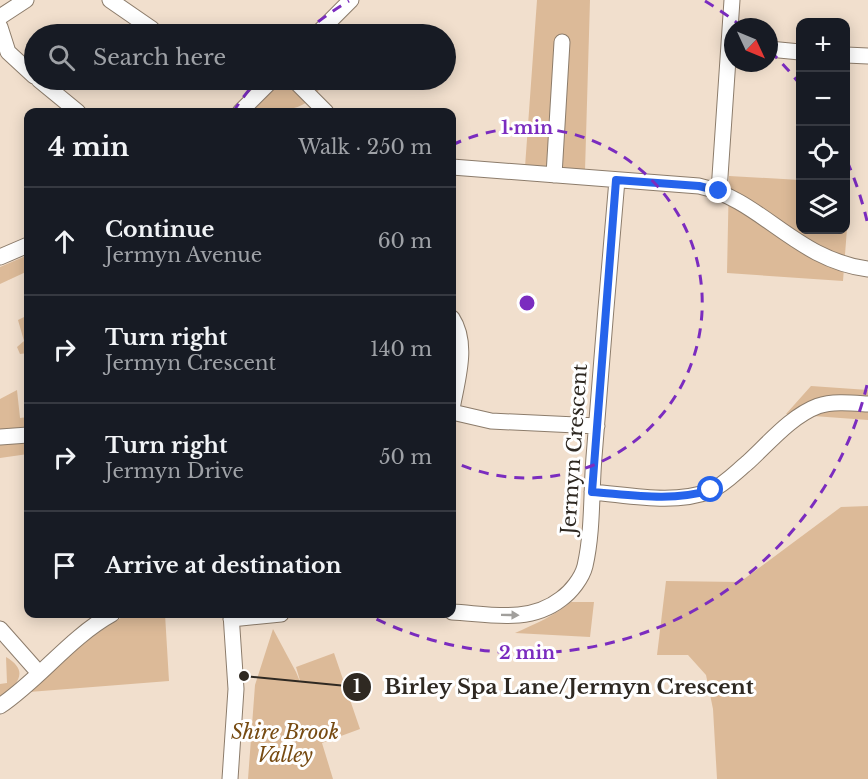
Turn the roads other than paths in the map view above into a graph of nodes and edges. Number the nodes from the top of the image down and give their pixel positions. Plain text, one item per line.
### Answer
1 (26, 0) edge
2 (110, 0) edge
3 (351, 0) edge
4 (732, 0) edge
5 (0, 17) edge
6 (732, 18) edge
7 (145, 24) edge
8 (327, 24) edge
9 (0, 27) edge
10 (562, 42) dead end
11 (778, 50) edge
12 (796, 52) edge
13 (850, 55) edge
14 (868, 56) edge
15 (24, 67) edge
16 (729, 72) edge
17 (60, 90) edge
18 (262, 90) edge
19 (304, 90) edge
20 (75, 108) edge
21 (244, 108) edge
22 (322, 108) edge
23 (456, 167) edge
24 (554, 176) junction
25 (616, 180) junction
26 (719, 191) junction
27 (24, 247) edge
28 (0, 257) edge
29 (868, 269) edge
30 (456, 325) edge
31 (456, 384) edge
32 (868, 404) edge
33 (456, 412) edge
34 (597, 426) junction
35 (24, 435) edge
36 (0, 437) edge
37 (592, 492) junction
38 (456, 612) edge
39 (106, 618) edge
40 (231, 618) edge
41 (0, 629) edge
42 (39, 673) junction
43 (0, 706) edge
44 (230, 779) edge

1 - 5 street
2 - 7 street
3 - 8 street
4 - 6 street
9 - 15 street
10 - 24 street
11 - 12 street
13 - 14 street
16 - 26 street
17 - 20 street
18 - 21 street
19 - 22 street
23 - 24 street
24 - 25 street
25 - 26 street
25 - 34 street, Jermyn Crescent
26 - 29 street
27 - 28 street
30 - 31 street
32 - 37 street
33 - 34 street
34 - 37 street, Jermyn Crescent
35 - 36 street
38 -> 37 street, Jermyn Crescent
39 - 42 street
40 - 44 street
41 - 42 street
42 - 43 street

